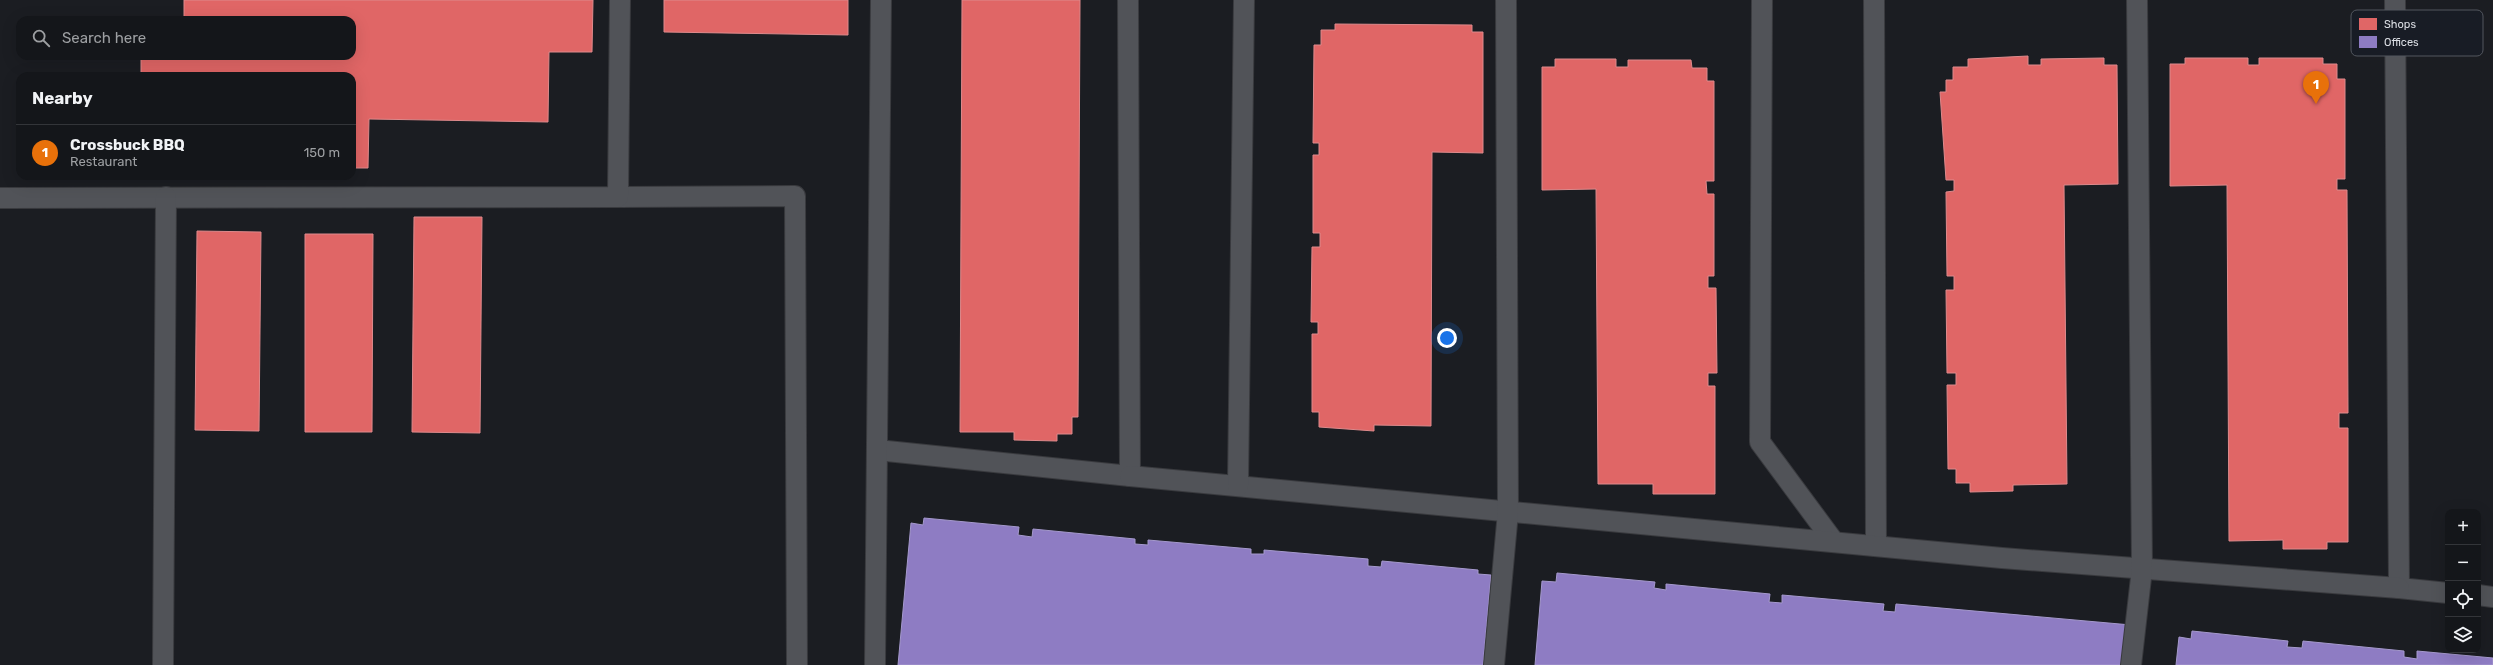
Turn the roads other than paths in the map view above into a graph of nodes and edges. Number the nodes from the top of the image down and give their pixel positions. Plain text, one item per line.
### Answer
1 (620, 0) edge
2 (881, 0) edge
3 (1128, 0) edge
4 (1244, 0) edge
5 (1506, 0) edge
6 (1762, 0) edge
7 (1874, 0) edge
8 (2137, 0) edge
9 (2396, 0) edge
10 (2396, 10) edge
11 (2396, 56) edge
12 (618, 197) junction
13 (0, 198) edge
14 (166, 198) junction
15 (877, 450) junction
16 (1130, 476) junction
17 (1238, 486) junction
18 (1508, 512) junction
19 (1834, 542) junction
20 (1876, 546) junction
21 (2142, 569) junction
22 (2399, 588) junction
23 (2445, 593) edge
24 (2481, 596) edge
25 (2493, 597) edge
26 (163, 665) edge
27 (797, 665) edge
28 (875, 665) edge
29 (1494, 665) edge
30 (2131, 665) edge

1 - 12 lane
2 - 15 lane
3 - 16 lane
4 - 17 lane
5 - 18 lane
6 - 19 lane
7 - 20 lane
8 - 21 lane
9 - 10 lane
11 - 22 lane
12 - 14 lane
12 - 27 lane
13 - 14 lane
14 - 26 lane
15 - 16 lane
15 - 28 lane
16 - 17 lane
17 - 18 lane
18 - 19 lane
18 - 29 lane
19 - 20 lane
20 - 21 lane
21 - 22 lane
21 - 30 lane
22 - 23 lane
24 - 25 lane

